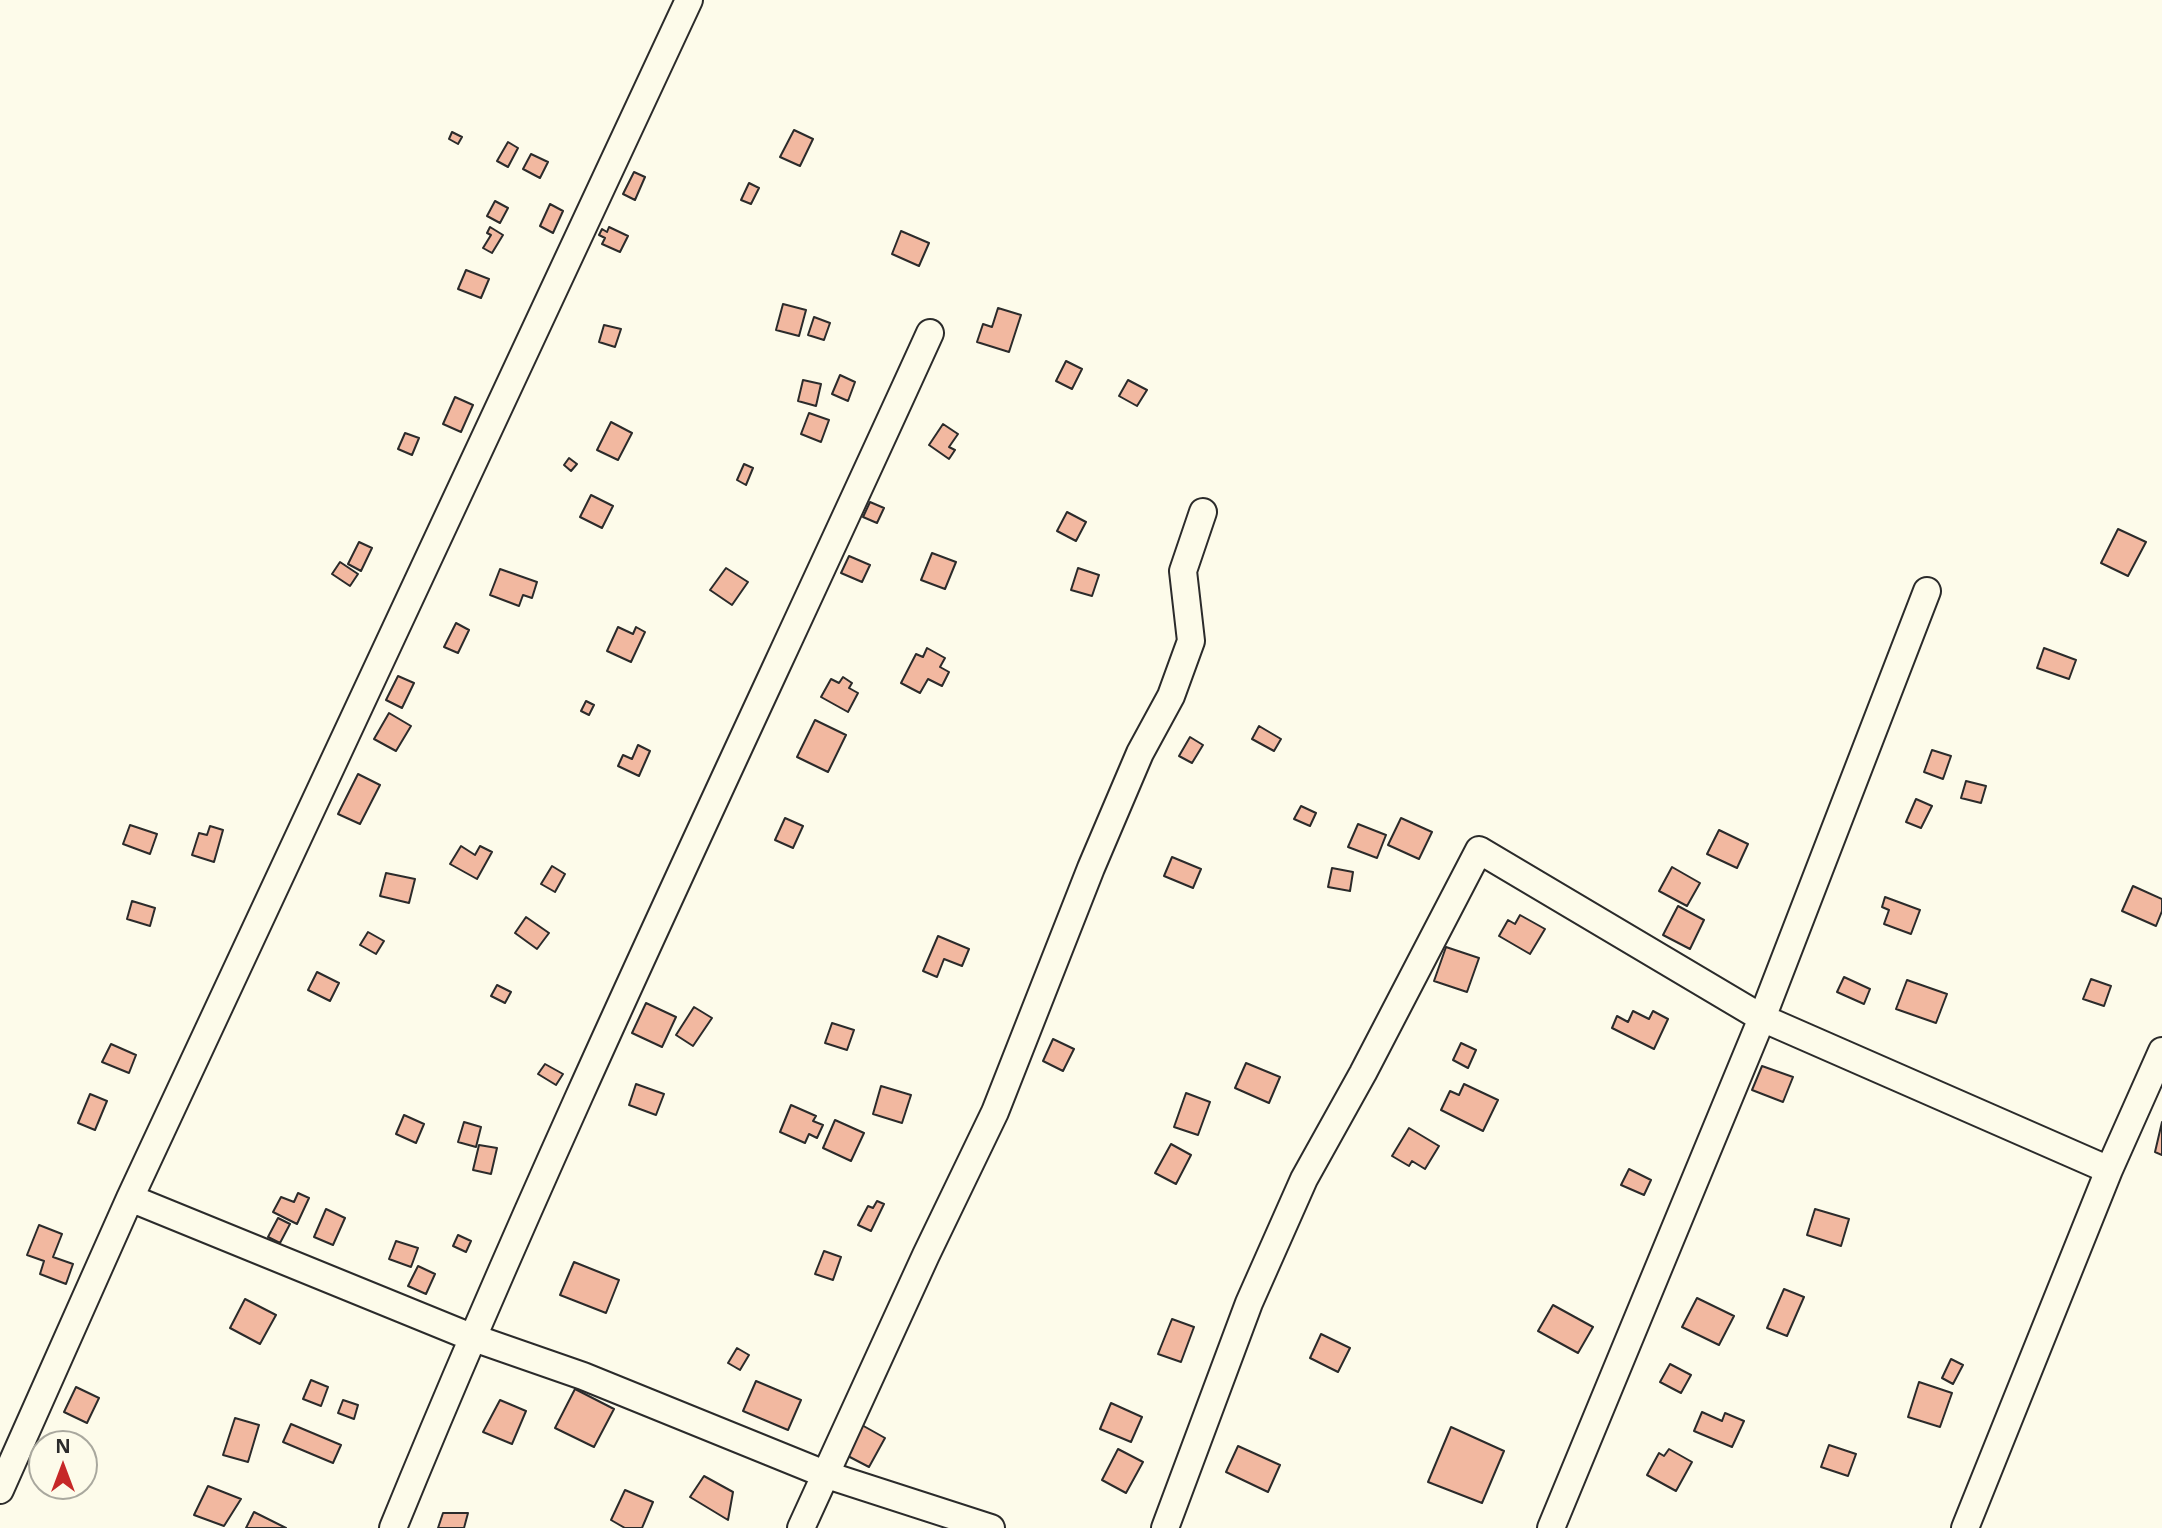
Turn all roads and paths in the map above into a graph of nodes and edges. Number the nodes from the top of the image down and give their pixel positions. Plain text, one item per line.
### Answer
1 (688, 0) edge
2 (930, 334) dead end
3 (1203, 512) dead end
4 (1927, 591) dead end
5 (1762, 1018) junction
6 (2162, 1051) edge
7 (2109, 1170) junction
8 (130, 1199) junction
9 (471, 1338) junction
10 (827, 1475) junction
11 (0, 1490) edge
12 (393, 1528) edge
13 (801, 1528) edge
14 (991, 1528) edge
15 (1166, 1528) edge
16 (1551, 1528) edge
17 (1965, 1528) edge

1 - 8 street
2 - 9 street
3 - 10 street
4 - 5 street
5 - 7 street
5 - 15 street
5 - 16 street
6 - 7 street
7 - 17 street
8 - 9 street
8 - 11 street
9 - 10 street
9 - 12 street
10 - 13 street
10 - 14 street

